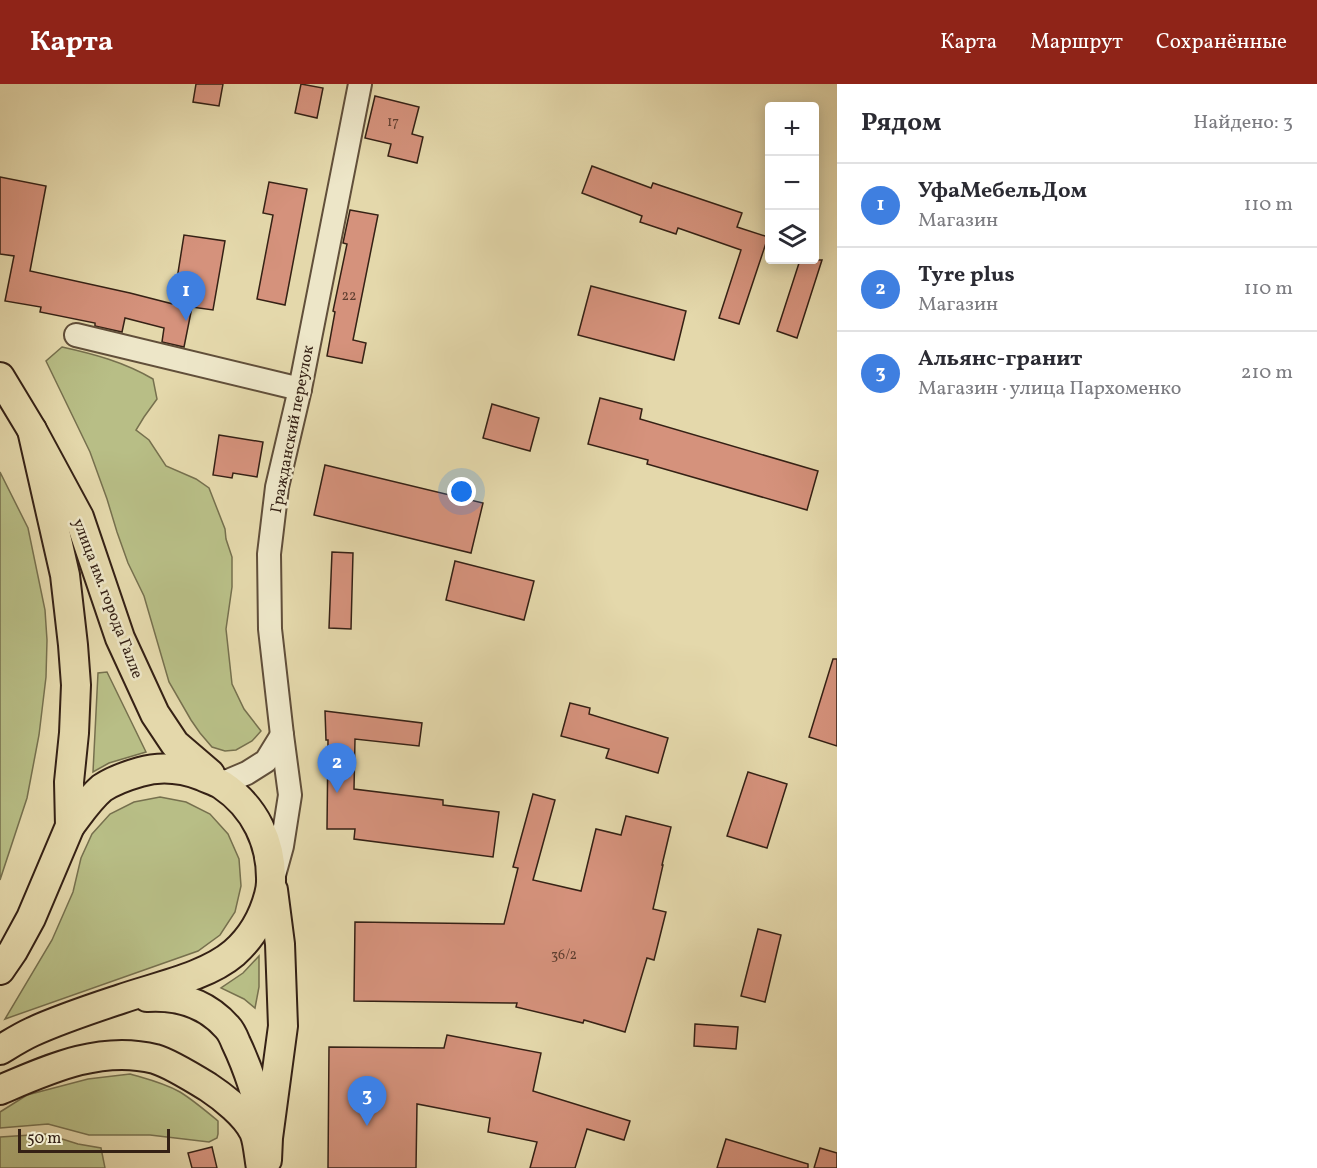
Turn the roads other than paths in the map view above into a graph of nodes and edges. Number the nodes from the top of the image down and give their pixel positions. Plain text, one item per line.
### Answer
1 (360, 84) edge
2 (76, 335) dead end
3 (0, 377) edge
4 (300, 389) junction
5 (32, 430) junction
6 (282, 735) junction
7 (221, 784) junction
8 (70, 826) junction
9 (272, 884) junction
10 (0, 970) edge
11 (122, 998) junction
12 (0, 1050) edge
13 (0, 1090) edge
14 (268, 1138) junction
15 (261, 1168) edge
16 (267, 1168) edge

1 - 4 street, Гражданский переулок
2 - 4 street
3 - 5 main road, улица им. города Галле
4 - 6 street, Гражданский переулок
5 - 7 main road, улица им. города Галле
5 - 8 main road, улица им. города Галле
6 - 7 street
6 - 9 street, Гражданский переулок
7 - 8 main road
7 - 9 main road, улица им. города Галле
8 - 10 main road, улица им. города Галле
9 - 11 main road
9 - 14 main road, улица им. города Галле
11 - 12 main road
11 - 14 main road
13 - 15 main road
14 - 16 main road

